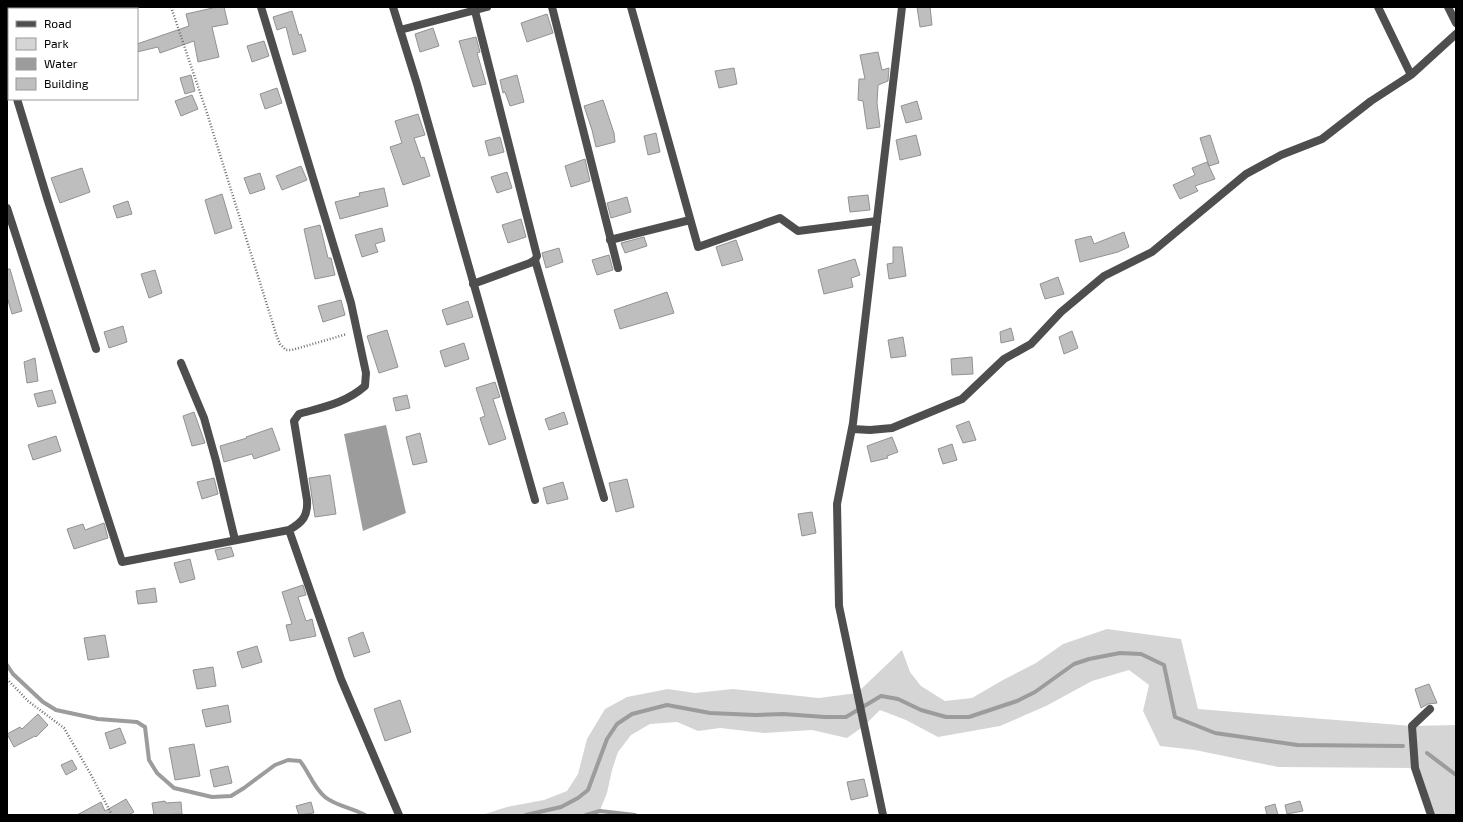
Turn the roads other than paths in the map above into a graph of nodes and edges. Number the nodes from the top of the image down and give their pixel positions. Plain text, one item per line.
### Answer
1 (261, 7) edge
2 (393, 7) edge
3 (487, 7) edge
4 (552, 7) edge
5 (631, 7) edge
6 (902, 7) edge
7 (1378, 7) edge
8 (1448, 7) edge
9 (475, 9) edge
10 (1456, 23) edge
11 (400, 30) junction
12 (1456, 34) edge
13 (1411, 75) junction
14 (17, 100) edge
15 (7, 208) edge
16 (690, 220) junction
17 (877, 221) junction
18 (610, 240) junction
19 (535, 260) junction
20 (618, 268) dead end
21 (473, 284) junction
22 (96, 349) dead end
23 (181, 363) dead end
24 (852, 429) junction
25 (604, 498) dead end
26 (535, 500) dead end
27 (289, 530) junction
28 (235, 540) junction
29 (1430, 709) dead end
30 (399, 815) edge
31 (883, 815) edge
32 (1431, 815) edge

1 - 27 street
2 - 11 street
3 - 9 street
4 - 18 street
5 - 16 street
6 - 17 street
7 - 13 street
8 - 10 street
9 - 11 street
9 - 19 street
11 - 21 street
12 - 13 street
13 - 24 street
14 - 22 street
15 - 28 street
16 - 17 street
16 - 18 street
17 - 24 street
18 - 20 street
19 - 21 street
19 - 25 street
21 - 26 street
23 - 28 street
24 - 31 street
27 - 28 street
27 - 30 street
29 - 32 street

